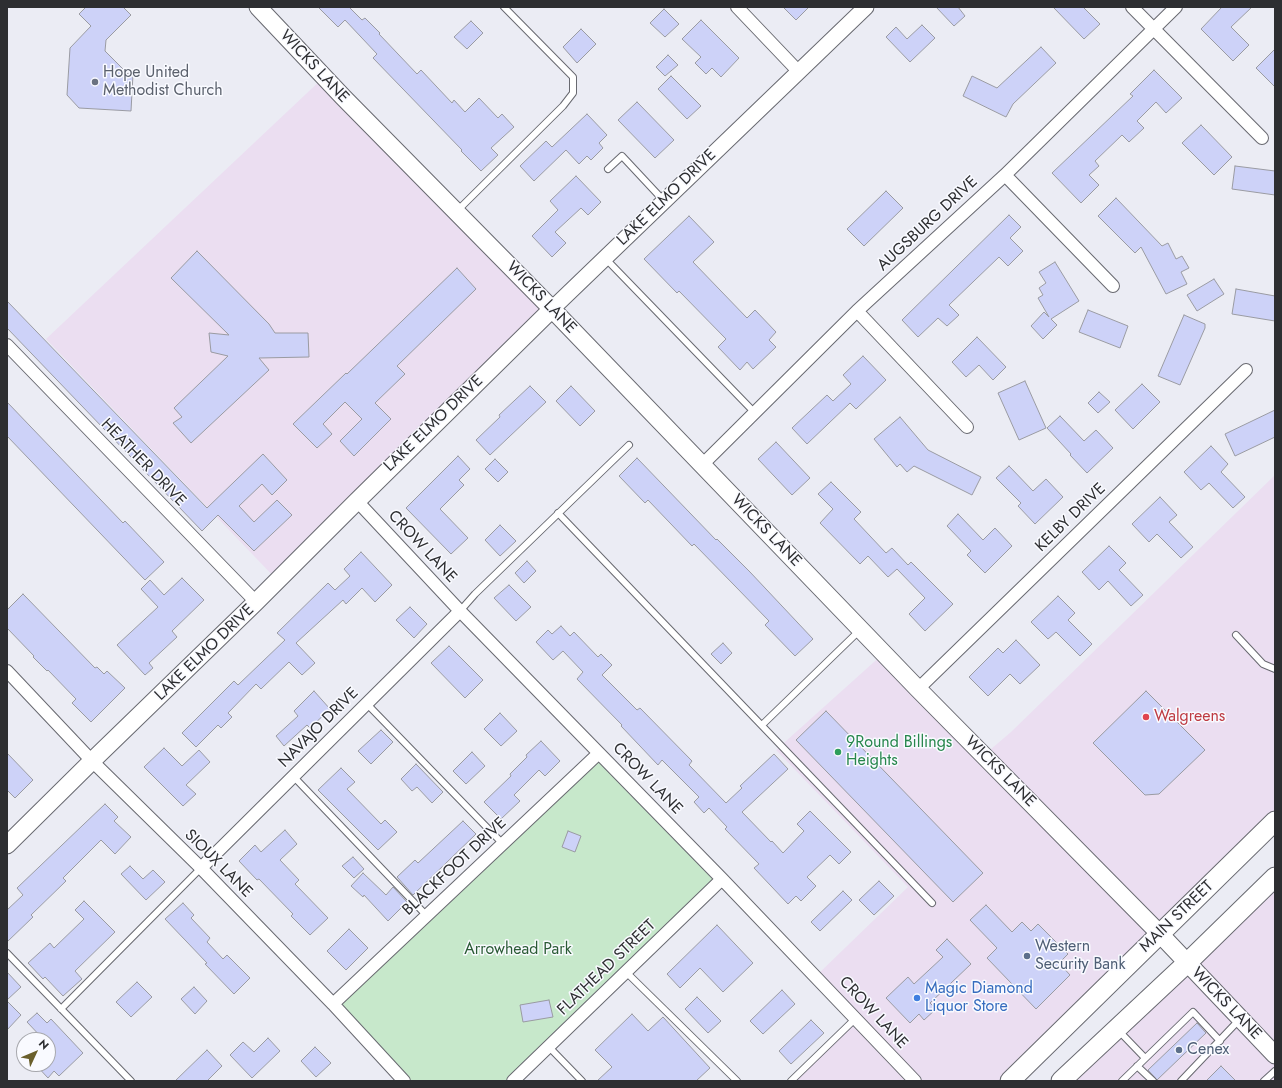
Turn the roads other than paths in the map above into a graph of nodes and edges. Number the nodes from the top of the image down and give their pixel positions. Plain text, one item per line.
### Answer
1 (258, 7) edge
2 (504, 7) edge
3 (737, 7) edge
4 (866, 7) edge
5 (1132, 7) edge
6 (1176, 7) edge
7 (1153, 30) junction
8 (798, 71) junction
9 (1262, 138) dead end
10 (608, 169) dead end
11 (1005, 175) junction
12 (664, 201) junction
13 (456, 212) junction
14 (605, 258) junction
15 (1113, 286) dead end
16 (552, 309) junction
17 (857, 311) junction
18 (7, 345) edge
19 (1246, 370) dead end
20 (755, 413) junction
21 (967, 427) dead end
22 (629, 445) dead end
23 (702, 466) junction
24 (357, 500) junction
25 (558, 513) junction
26 (256, 602) junction
27 (460, 611) junction
28 (861, 629) junction
29 (1236, 635) dead end
30 (1275, 669) edge
31 (7, 671) edge
32 (918, 689) junction
33 (367, 704) junction
34 (762, 725) junction
35 (600, 753) junction
36 (92, 761) junction
37 (293, 776) junction
38 (1275, 821) edge
39 (503, 844) junction
40 (7, 845) edge
41 (200, 868) junction
42 (1275, 877) edge
43 (722, 879) junction
44 (932, 903) dead end
45 (427, 916) junction
46 (1160, 934) junction
47 (7, 953) edge
48 (1187, 963) junction
49 (626, 972) junction
50 (333, 1004) junction
51 (61, 1009) junction
52 (856, 1018) junction
53 (1240, 1019) junction
54 (1116, 1029) junction
55 (1220, 1041) junction
56 (549, 1047) junction
57 (1275, 1055) edge
58 (1145, 1058) junction
59 (1137, 1066) junction
60 (1275, 1071) edge
61 (793, 1080) edge
62 (131, 1081) edge
63 (404, 1081) edge
64 (513, 1081) edge
65 (582, 1081) edge
66 (737, 1081) edge
67 (915, 1081) edge
68 (1010, 1081) edge
69 (1061, 1081) edge
70 (1122, 1081) edge
71 (1153, 1081) edge
72 (1181, 1081) edge
73 (1264, 1081) edge

1 - 13 main road, WICKS LANE
2 - 13 lane
3 - 8 street
4 - 8 street, LAKE ELMO DRIVE
5 - 7 street
6 - 7 street, AUGSBURG DRIVE
7 - 9 street
7 - 11 street, AUGSBURG DRIVE
8 - 12 street, LAKE ELMO DRIVE
10 - 12 lane
11 - 15 street
11 - 17 street, AUGSBURG DRIVE
12 - 14 street, LAKE ELMO DRIVE
13 - 16 main road, WICKS LANE
14 - 16 street, LAKE ELMO DRIVE
14 - 20 lane
16 - 23 main road, WICKS LANE
16 - 24 main road, LAKE ELMO DRIVE
17 - 20 street, AUGSBURG DRIVE
17 - 21 street
18 - 26 street, HEATHER DRIVE
19 - 32 street, KELBY DRIVE
20 - 23 street, AUGSBURG DRIVE
22 - 25 lane
23 - 28 main road, WICKS LANE
24 - 26 main road, LAKE ELMO DRIVE
24 - 27 street, CROW LANE
25 - 27 lane
25 - 34 lane
26 - 36 main road, LAKE ELMO DRIVE
27 - 33 street, NAVAJO DRIVE
27 - 35 street, CROW LANE
28 - 32 main road, WICKS LANE
28 - 34 lane
29 - 30 lane
31 - 36 street, SIOUX LANE
32 - 46 main road, WICKS LANE
33 - 37 street, NAVAJO DRIVE
33 - 39 lane
34 - 44 lane
35 - 39 street, BLACKFOOT DRIVE
35 - 43 street, CROW LANE
36 - 40 main road, LAKE ELMO DRIVE
36 - 41 street, SIOUX LANE
37 - 41 street, NAVAJO DRIVE
37 - 45 lane
38 - 46 main road, MAIN STREET
39 - 45 street, BLACKFOOT DRIVE
41 - 50 street, SIOUX LANE
41 - 51 lane
42 - 48 main road
43 - 49 street, FLATHEAD STREET
43 - 52 street, CROW LANE
45 - 50 street, BLACKFOOT DRIVE
46 - 48 main road, WICKS LANE
46 - 68 main road, MAIN STREET
47 - 51 lane
48 - 53 main road, WICKS LANE
48 - 54 main road
49 - 56 street, FLATHEAD STREET
49 - 66 lane
50 - 63 street, SIOUX LANE
51 - 62 lane
52 - 61 lane
52 - 67 street, CROW LANE
53 - 55 lane
53 - 57 main road, WICKS LANE
54 - 58 lane
54 - 69 main road
55 - 58 lane
55 - 72 lane
56 - 64 street, FLATHEAD STREET
56 - 65 lane
58 - 59 lane
59 - 70 lane
59 - 71 lane
60 - 73 lane

